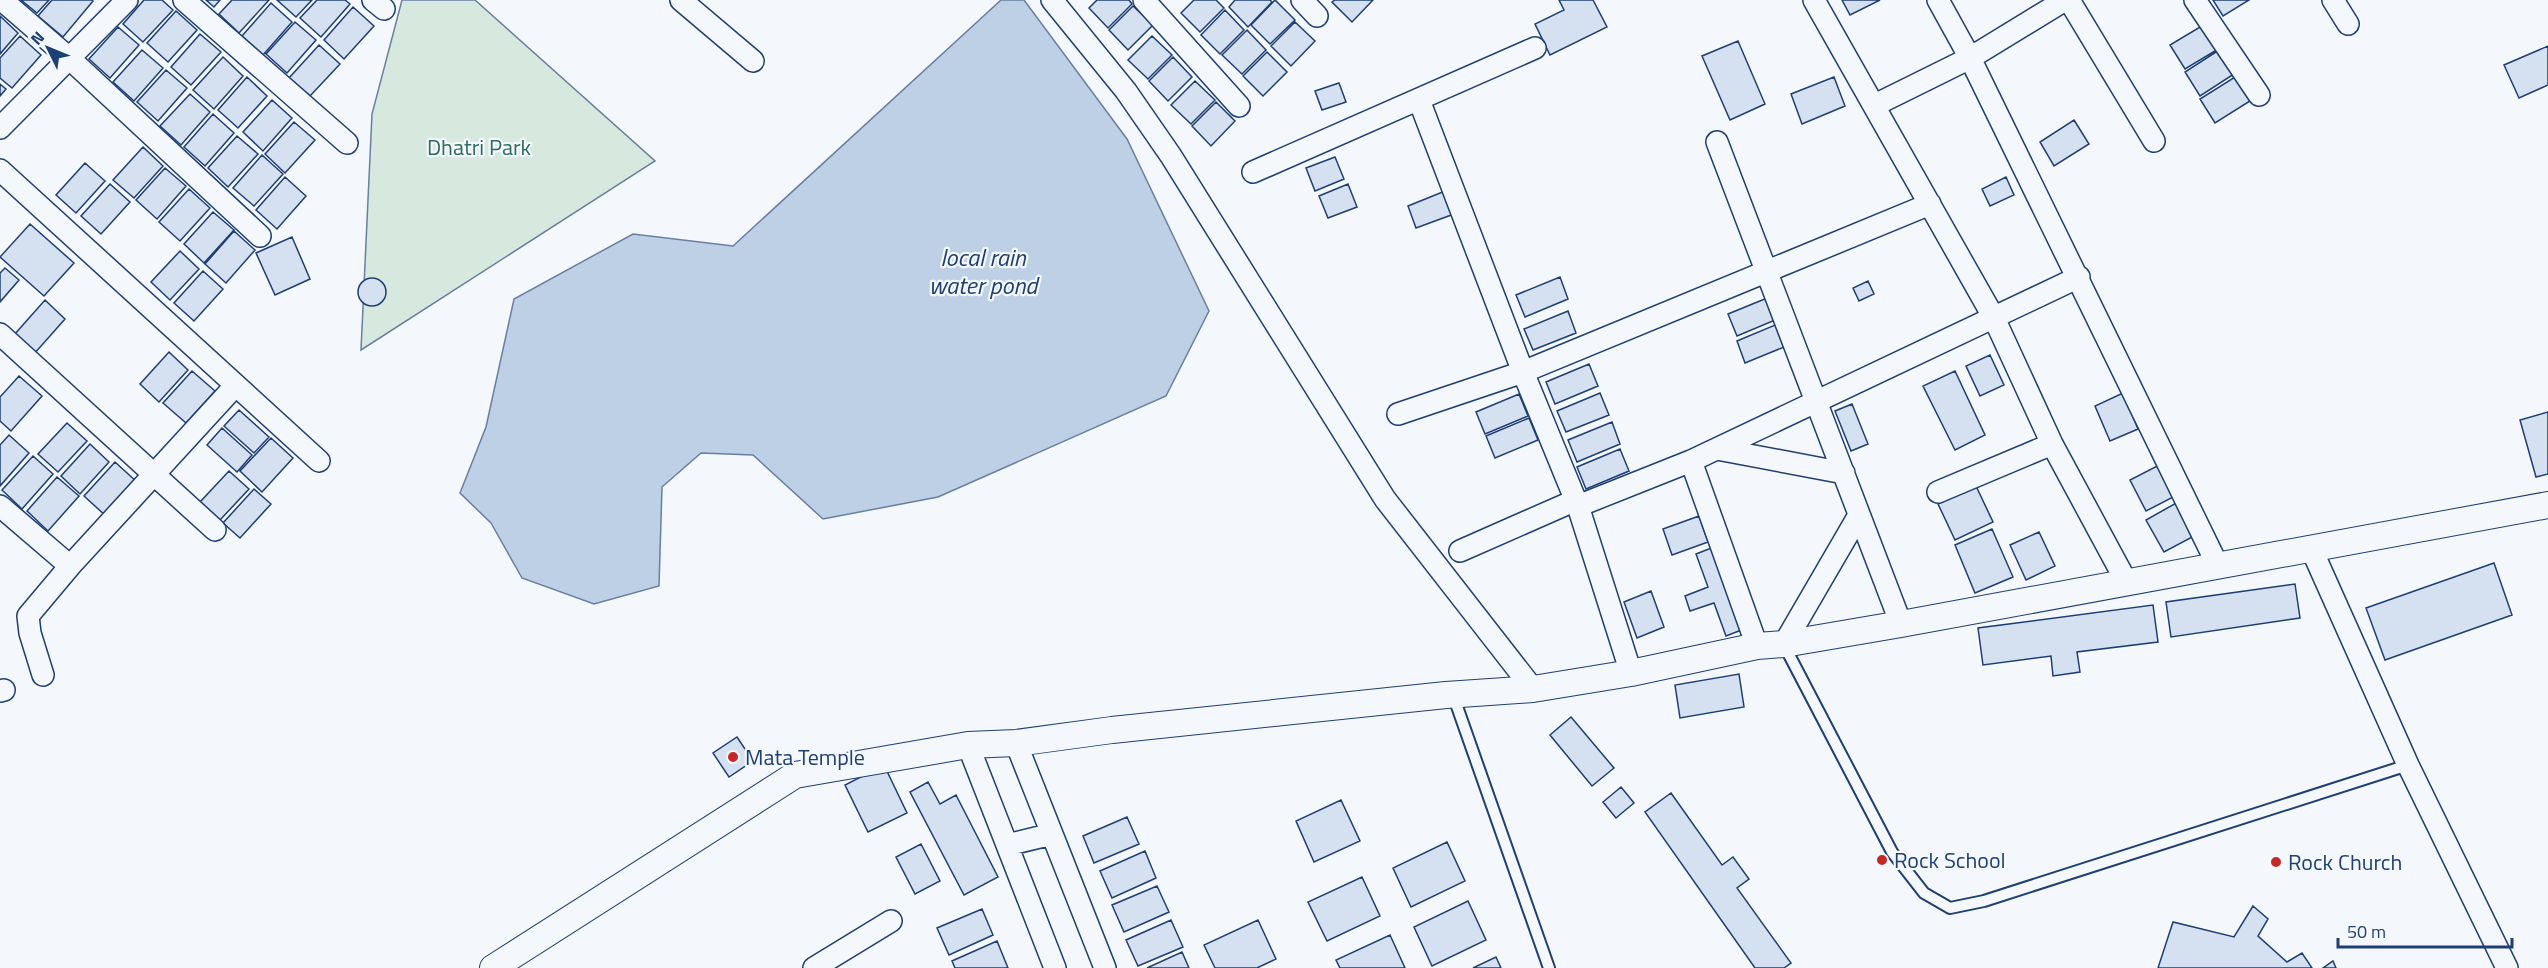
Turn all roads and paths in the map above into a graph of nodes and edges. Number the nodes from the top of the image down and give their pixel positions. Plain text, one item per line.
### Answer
1 (2, 0) edge
2 (127, 0) edge
3 (184, 0) edge
4 (681, 0) edge
5 (1052, 0) edge
6 (1144, 0) edge
7 (1302, 0) edge
8 (1814, 0) edge
9 (1938, 0) edge
10 (2067, 0) edge
11 (2195, 0) edge
12 (2333, 0) edge
13 (1317, 16) dead end
14 (2348, 24) dead end
15 (1535, 48) dead end
16 (69, 58) junction
17 (1970, 58) junction
18 (753, 61) dead end
19 (2259, 95) dead end
20 (1419, 100) junction
21 (1875, 105) junction
22 (1239, 106) dead end
23 (0, 128) edge
24 (2154, 141) dead end
25 (1718, 142) dead end
26 (347, 143) dead end
27 (0, 170) edge
28 (1253, 172) dead end
29 (1930, 204) junction
30 (260, 236) dead end
31 (1768, 270) junction
32 (2079, 277) junction
33 (1994, 318) junction
34 (0, 334) edge
35 (1523, 372) junction
36 (235, 386) junction
37 (1817, 403) junction
38 (1398, 414) dead end
39 (2052, 444) junction
40 (1717, 449) junction
41 (319, 461) dead end
42 (1691, 461) junction
43 (1844, 473) junction
44 (155, 474) junction
45 (1938, 492) dead end
46 (1577, 503) junction
47 (2548, 505) edge
48 (0, 506) edge
49 (1859, 515) junction
50 (215, 530) dead end
51 (2311, 548) junction
52 (1460, 551) dead end
53 (2217, 564) junction
54 (70, 566) junction
55 (2127, 583) junction
56 (1901, 624) junction
57 (1784, 644) junction
58 (1757, 646) junction
59 (1631, 673) junction
60 (43, 675) dead end
61 (1533, 689) junction
62 (1453, 695) junction
63 (1016, 743) junction
64 (968, 745) junction
65 (2408, 765) junction
66 (1052, 834) junction
67 (1007, 845) junction
68 (891, 921) dead end
69 (493, 968) edge
70 (814, 968) edge
71 (1055, 968) edge
72 (1105, 968) edge
73 (1549, 968) edge
74 (2507, 968) edge

1 - 16 street
2 - 16 street
3 - 26 street
4 - 18 street
5 - 61 street
6 - 22 street
7 - 13 street
8 - 21 street
9 - 17 street
10 - 17 street
10 - 24 street
11 - 19 street
12 - 14 street
15 - 20 street
16 - 23 street
16 - 30 street
17 - 21 street
17 - 32 street
20 - 28 street
20 - 35 street
21 - 29 street
25 - 31 street
27 - 36 street
29 - 31 street
29 - 33 street
31 - 35 street
31 - 37 street
32 - 33 street
32 - 53 street
33 - 37 street
33 - 39 street
34 - 44 street
35 - 38 street
35 - 46 street
36 - 41 street
36 - 44 street
37 - 40 street
37 - 43 street
39 - 45 street
39 - 55 street
40 - 42 street
40 - 43 street
42 - 46 street
42 - 58 street
43 - 49 street
44 - 50 street
44 - 54 street
46 - 52 street
46 - 59 street
47 - 51 street
48 - 54 street
49 - 56 street
49 - 57 street
51 - 53 street
51 - 65 street
53 - 55 street
54 - 60 street
55 - 56 street
56 - 57 street
57 - 58 street
57 - 65 lane
58 - 59 street
59 - 61 street
61 - 62 street
62 - 63 street
62 - 73 lane
63 - 64 street
63 - 66 street
64 - 67 street
64 - 69 street
65 - 74 street
66 - 67 street
66 - 72 street
67 - 71 street
68 - 70 street

